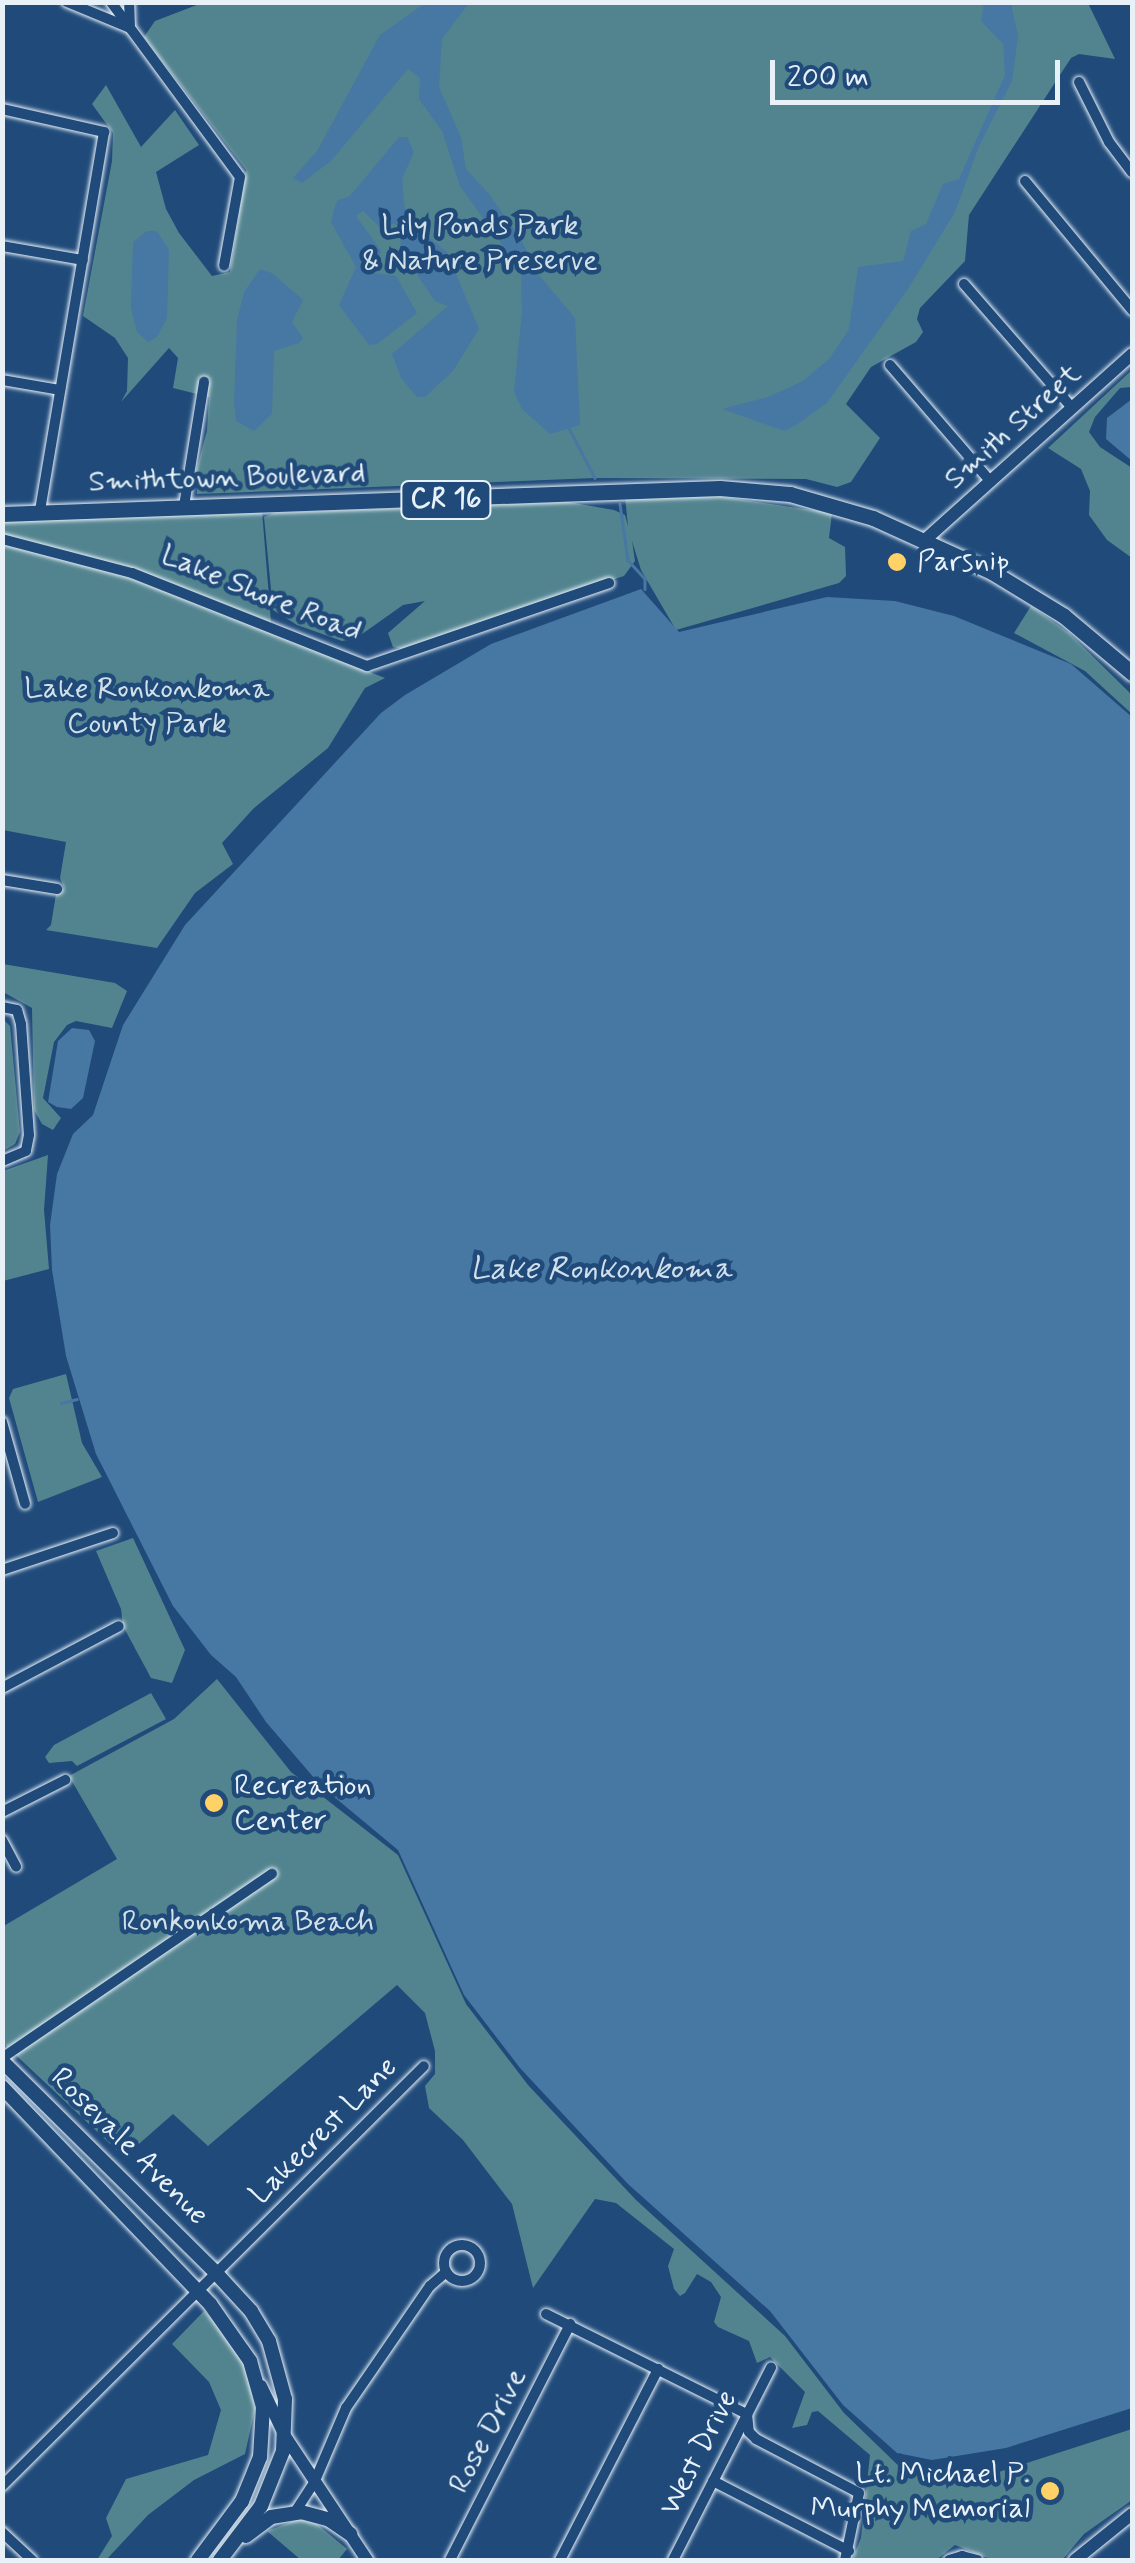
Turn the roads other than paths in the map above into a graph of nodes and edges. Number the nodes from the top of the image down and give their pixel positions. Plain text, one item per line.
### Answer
1 (67, 2) edge
2 (112, 2) edge
3 (129, 2) edge
4 (130, 28) junction
5 (1079, 82) dead end
6 (2, 110) edge
7 (1132, 172) edge
8 (1025, 180) dead end
9 (2, 246) edge
10 (83, 260) junction
11 (224, 266) dead end
12 (964, 284) dead end
13 (1132, 310) edge
14 (1132, 354) edge
15 (890, 365) dead end
16 (2, 380) edge
17 (204, 382) dead end
18 (60, 390) junction
19 (1072, 408) junction
20 (990, 481) junction
21 (184, 506) junction
22 (40, 510) junction
23 (2, 514) edge
24 (926, 538) junction
25 (2, 539) edge
26 (610, 583) dead end
27 (1130, 667) edge
28 (2, 880) edge
29 (57, 889) dead end
30 (2, 1007) edge
31 (2, 1161) edge
32 (2, 1422) edge
33 (16, 1471) junction
34 (2, 1475) edge
35 (25, 1504) dead end
36 (112, 1533) dead end
37 (2, 1570) edge
38 (120, 1626) dead end
39 (2, 1688) edge
40 (65, 1780) dead end
41 (2, 1812) edge
42 (2, 1840) edge
43 (16, 1866) dead end
44 (272, 1874) dead end
45 (2, 2060) edge
46 (424, 2066) dead end
47 (2, 2087) edge
48 (446, 2272) dead end
49 (216, 2273) junction
50 (197, 2290) junction
51 (546, 2314) dead end
52 (570, 2324) junction
53 (771, 2368) dead end
54 (658, 2369) junction
55 (256, 2375) junction
56 (746, 2414) junction
57 (285, 2436) junction
58 (713, 2481) junction
59 (314, 2482) junction
60 (2, 2486) edge
61 (295, 2512) junction
62 (1132, 2514) edge
63 (2, 2532) edge
64 (350, 2534) junction
65 (223, 2556) edge
66 (847, 2556) edge
67 (32, 2560) edge
68 (198, 2560) edge
69 (367, 2560) edge
70 (450, 2560) edge
71 (560, 2560) edge
72 (672, 2560) edge
73 (949, 2560) edge
74 (976, 2560) edge
75 (1074, 2560) edge

1 - 4 street
2 - 4 street
3 - 4 street
4 - 11 street
5 - 7 street
6 - 10 street
8 - 13 street
9 - 10 street
10 - 18 street
12 - 19 street
14 - 19 street, Smith Street
15 - 20 street
16 - 18 street
17 - 21 street
18 - 22 street
19 - 20 street, Smith Street
20 - 24 street, Smith Street
21 - 22 main road, Smithtown Boulevard / CR 16
21 - 24 main road, Smithtown Boulevard / CR 16
22 - 23 main road, Smithtown Boulevard / CR 16
24 - 27 main road, Smithtown Boulevard / CR 16
25 - 26 street, Lake Shore Road
28 - 29 street
30 - 31 street
32 - 33 street
33 - 34 street
33 - 35 street
36 - 37 street
38 - 39 street
40 - 41 street
42 - 43 street
44 - 45 street
45 - 49 main road, Rosevale Avenue
46 - 49 street, Lakecrest Lane
47 - 50 main road, Rosevale Avenue
48 - 59 street
49 - 50 street, Lakecrest Lane
49 - 57 main road, Rosevale Avenue
50 - 55 main road, Rosevale Avenue
50 - 60 street, Lakecrest Lane
51 - 52 street
52 - 54 street
52 - 70 street, Rose Drive
53 - 56 street, West Drive
54 - 56 street
54 - 71 street
55 - 57 street
55 - 68 main road, Rosevale Avenue
56 - 58 street, West Drive
56 - 66 street
57 - 59 street
57 - 65 main road, Rosevale Avenue
58 - 66 street
58 - 72 street, West Drive
59 - 61 street
59 - 64 street
61 - 64 main road
61 - 65 main road
62 - 75 street
63 - 67 street
64 - 69 street
73 - 74 street

